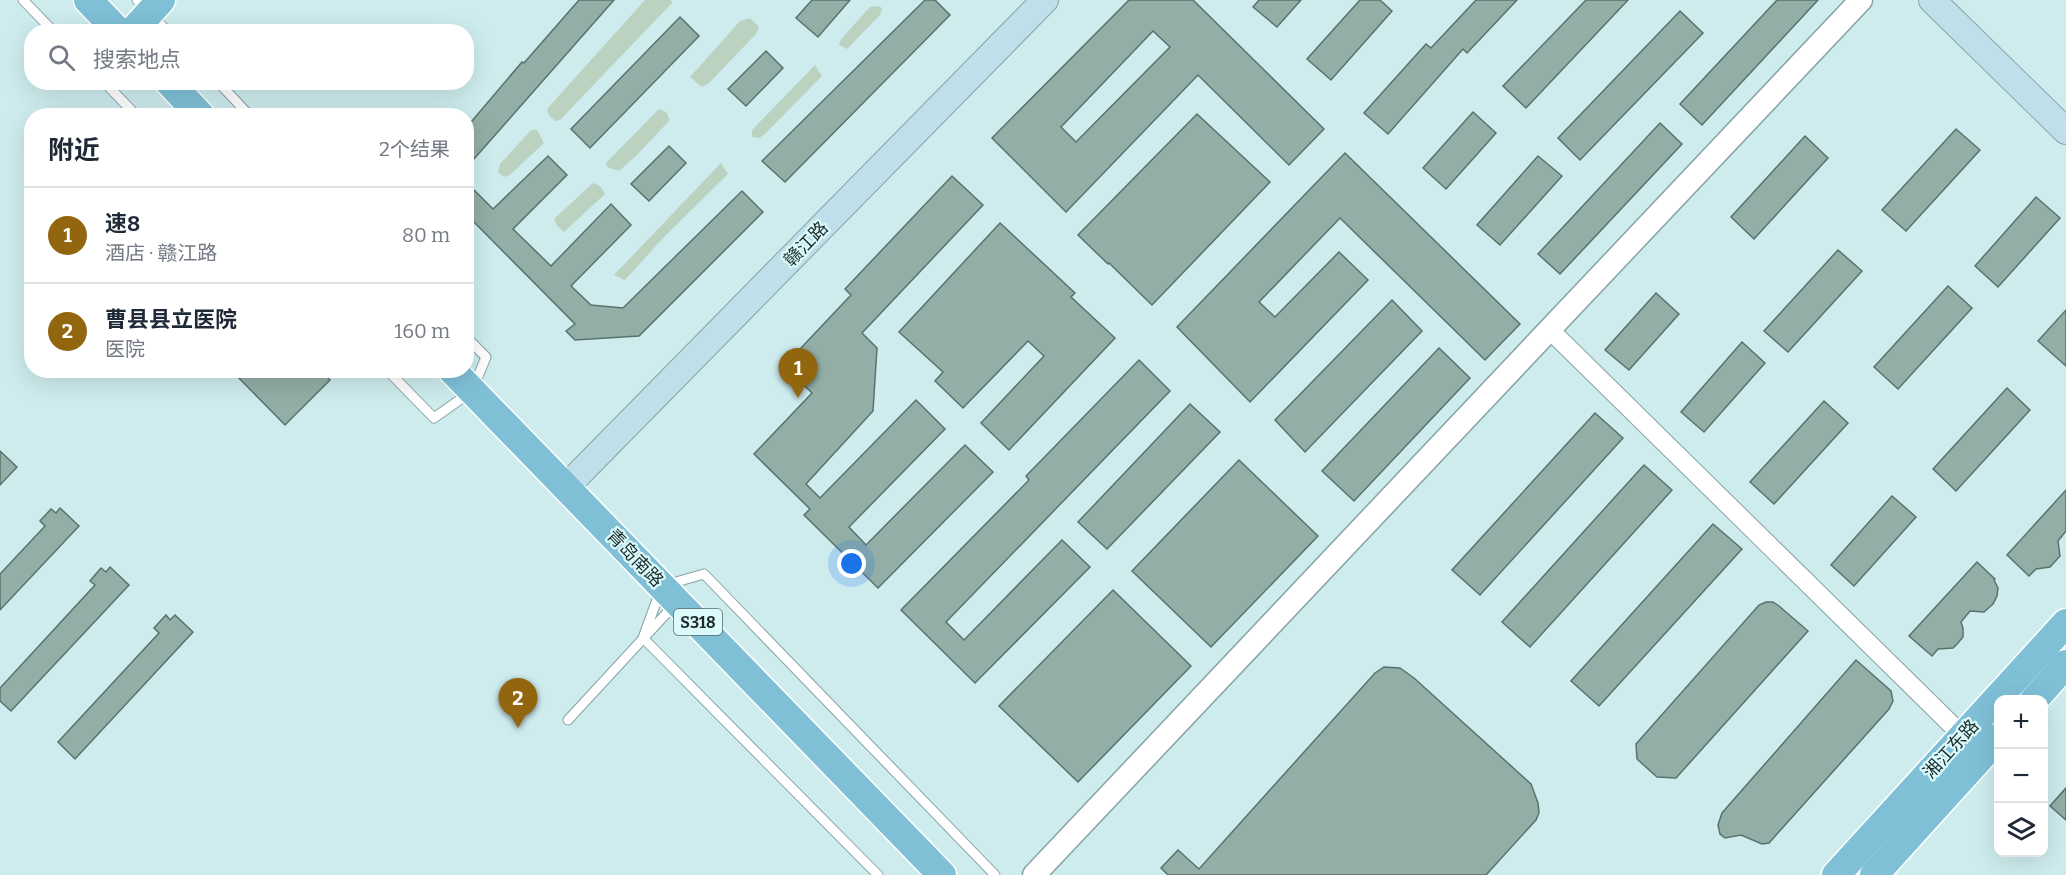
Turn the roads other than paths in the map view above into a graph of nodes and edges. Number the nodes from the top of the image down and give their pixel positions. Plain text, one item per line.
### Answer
1 (23, 0) edge
2 (88, 0) edge
3 (137, 0) edge
4 (161, 0) edge
5 (1045, 0) edge
6 (1861, 0) edge
7 (1932, 0) edge
8 (46, 24) edge
9 (111, 24) edge
10 (139, 24) edge
11 (160, 24) edge
12 (112, 90) edge
13 (177, 90) edge
14 (226, 90) edge
15 (129, 108) edge
16 (193, 108) edge
17 (242, 108) edge
18 (2066, 130) edge
19 (1549, 329) junction
20 (474, 345) edge
21 (395, 378) edge
22 (459, 378) edge
23 (472, 392) junction
24 (566, 487) junction
25 (670, 593) junction
26 (2066, 623) edge
27 (643, 638) junction
28 (2066, 664) edge
29 (2038, 695) edge
30 (568, 720) dead end
31 (1963, 736) junction
32 (1994, 742) edge
33 (878, 875) edge
34 (942, 875) edge
35 (995, 875) edge
36 (1034, 875) edge
37 (1836, 875) edge
38 (1874, 875) edge

1 - 8 lane
2 - 9 main road
3 - 11 lane
4 - 10 main road
5 - 24 main road, 赣江路
6 - 19 street
7 - 18 main road
12 - 15 lane
13 - 16 main road
14 - 17 lane
19 - 31 street
19 - 36 street
20 - 23 lane
21 - 23 lane
22 - 23 main road, 青岛南路 / S318
23 - 24 main road, 青岛南路 / S318
24 - 25 main road, 青岛南路 / S318
25 - 27 lane
25 - 27 lane
25 - 34 main road, 青岛南路 / S318
25 - 35 lane
26 - 31 main road, 湘江东路
27 - 30 lane
27 - 33 lane
28 - 29 main road
31 - 37 main road, 湘江东路
32 - 38 main road, 湘江东路

